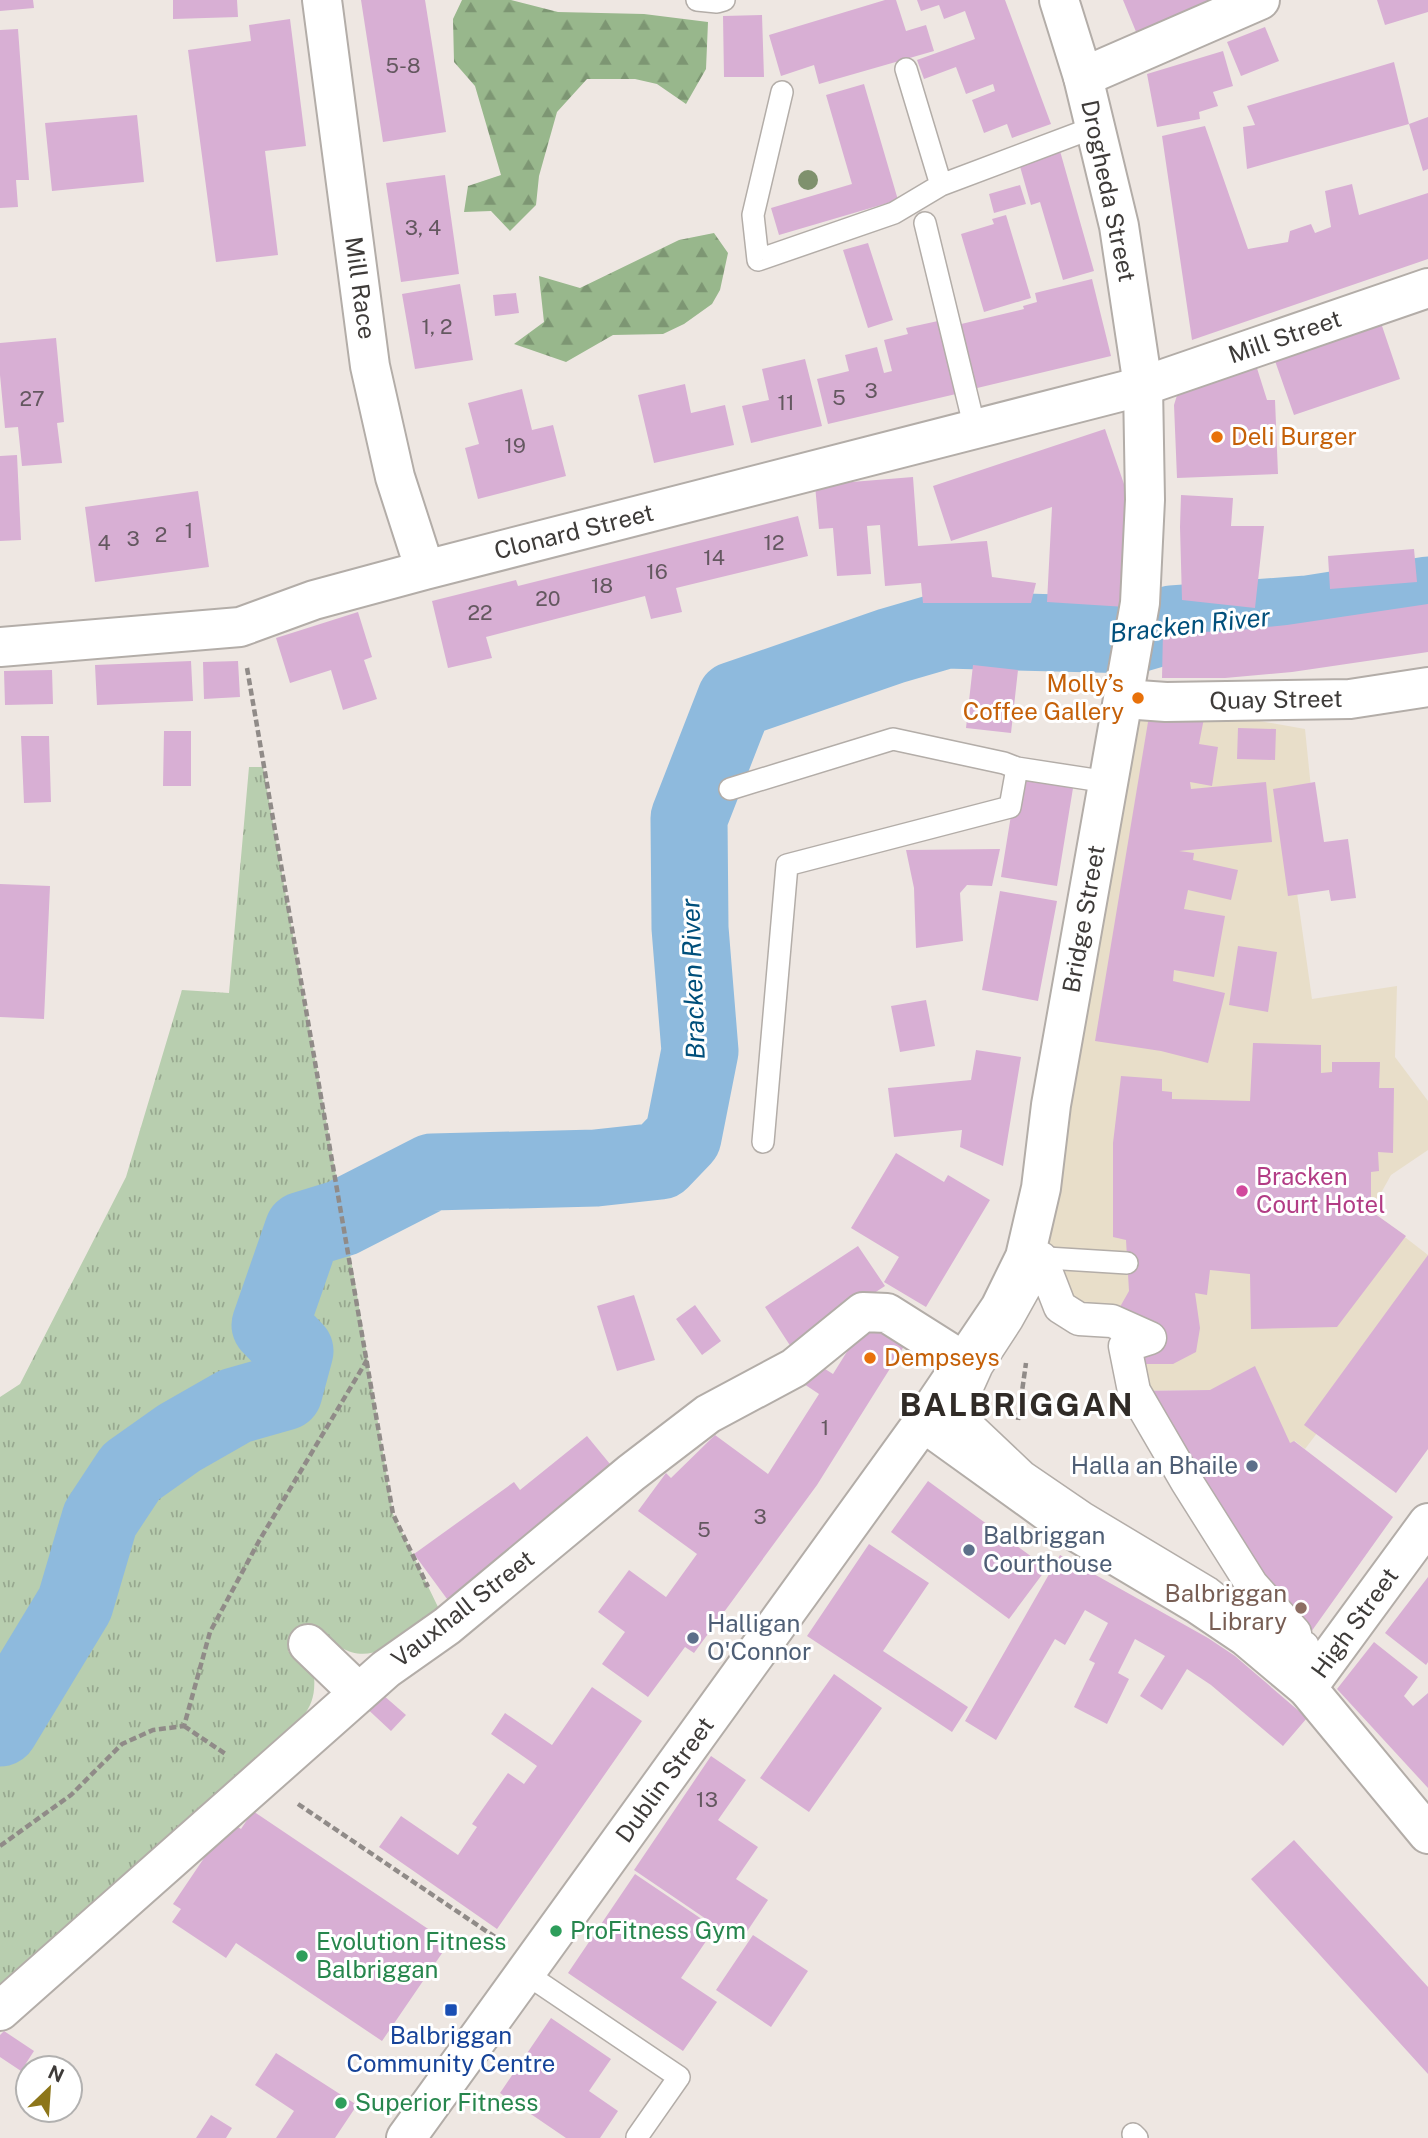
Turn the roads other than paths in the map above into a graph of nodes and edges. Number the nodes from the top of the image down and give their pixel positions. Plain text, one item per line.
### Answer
1 (322, 0) edge
2 (697, 0) edge
3 (724, 0) edge
4 (1059, 0) edge
5 (1261, 0) edge
6 (906, 69) dead end
7 (1083, 77) junction
8 (782, 93) dead end
9 (1096, 127) junction
10 (941, 185) junction
11 (925, 223) dead end
12 (1428, 288) edge
13 (1143, 386) junction
14 (975, 429) junction
15 (425, 570) junction
16 (0, 647) edge
17 (1428, 687) edge
18 (1124, 699) junction
19 (1017, 768) junction
20 (1108, 782) junction
21 (730, 789) dead end
22 (763, 1142) dead end
23 (1033, 1257) junction
24 (1127, 1262) dead end
25 (963, 1360) junction
26 (923, 1422) junction
27 (1428, 1522) edge
28 (308, 1644) dead end
29 (1307, 1688) junction
30 (359, 1693) junction
31 (1428, 1834) edge
32 (525, 1973) junction
33 (0, 2011) edge
34 (637, 2137) edge
35 (406, 2138) edge

1 - 15 street, Mill Race
2 - 3 lane
4 - 7 street, Drogheda Street
5 - 7 street
6 - 10 lane
7 - 9 street, Drogheda Street
8 - 10 lane
9 - 10 lane
9 - 13 street, Drogheda Street
11 - 14 lane
12 - 13 street, Mill Street
13 - 14 street, Clonard Street
13 - 18 street, Bridge Street
14 - 15 street, Clonard Street
15 - 16 street, Clonard Street
17 - 18 street, Quay Street
18 - 20 street, Bridge Street
19 - 20 lane
19 - 21 lane
19 - 22 lane
20 - 23 street, Bridge Street
23 - 23 street
23 - 24 lane
23 - 25 street, Bridge Street
25 - 26 street, Bridge Street
25 - 30 street, Vauxhall Street
26 - 29 street
26 - 32 street, Dublin Street
27 - 29 street, High Street
28 - 30 street
29 - 31 street
30 - 33 street, Vauxhall Street
32 - 34 lane
32 - 35 street, Dublin Street

